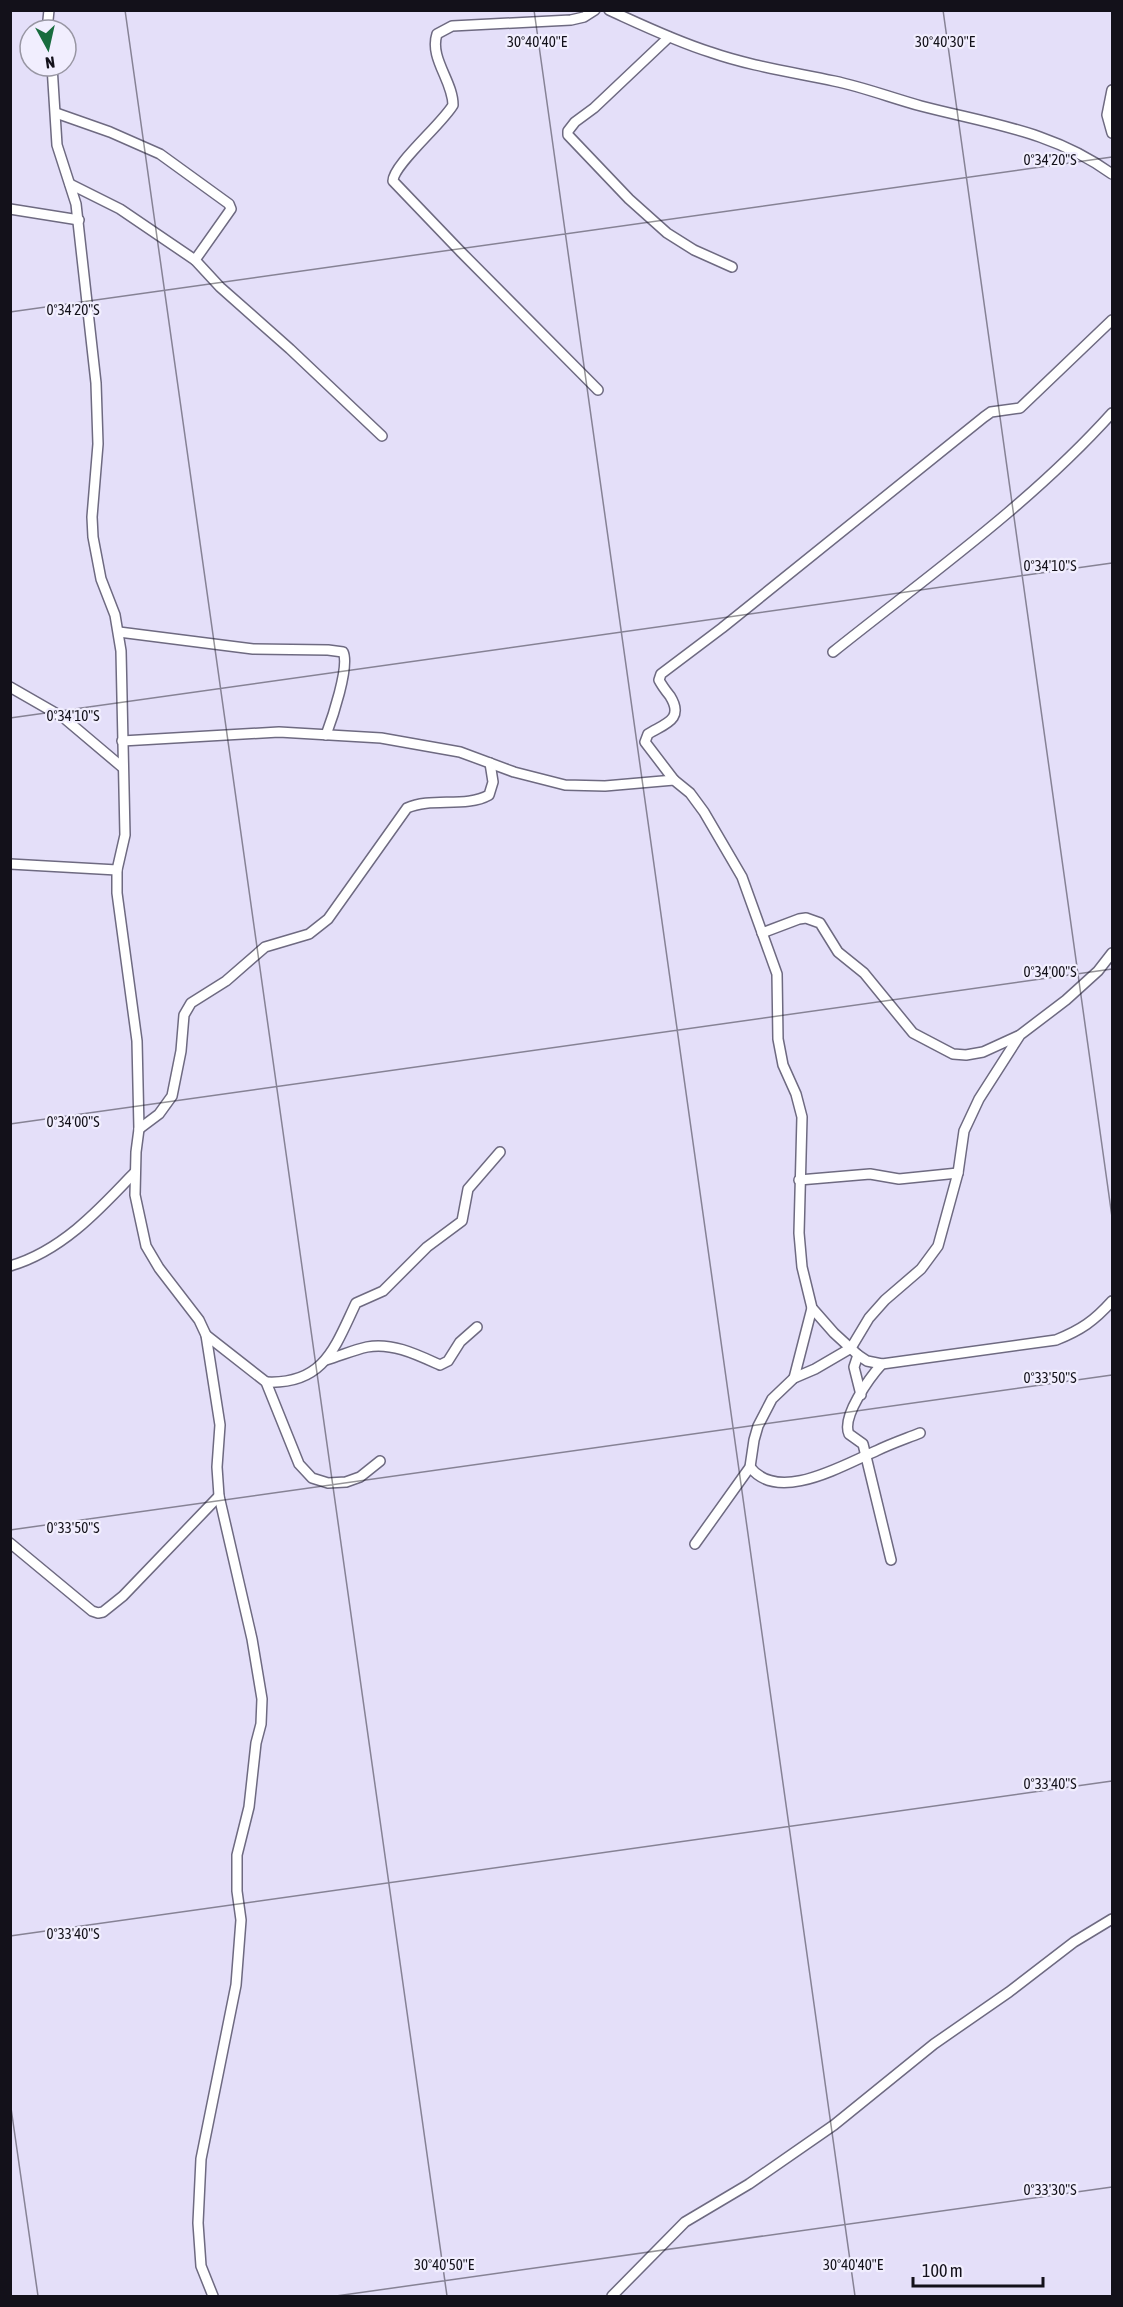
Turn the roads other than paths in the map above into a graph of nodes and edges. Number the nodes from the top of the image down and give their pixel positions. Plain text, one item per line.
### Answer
1 (595, 10) edge
2 (609, 10) edge
3 (669, 37) junction
4 (53, 78) edge
5 (1113, 90) edge
6 (56, 113) junction
7 (1113, 133) edge
8 (1113, 174) edge
9 (70, 184) junction
10 (10, 209) edge
11 (79, 220) junction
12 (195, 260) junction
13 (732, 267) dead end
14 (1113, 320) edge
15 (598, 390) dead end
16 (1113, 413) edge
17 (382, 436) dead end
18 (119, 632) junction
19 (832, 652) dead end
20 (10, 687) edge
21 (326, 735) junction
22 (122, 741) junction
23 (490, 763) junction
24 (122, 767) junction
25 (674, 780) junction
26 (10, 864) edge
27 (117, 870) junction
28 (762, 933) junction
29 (1113, 953) edge
30 (1020, 1035) junction
31 (139, 1129) junction
32 (500, 1152) dead end
33 (135, 1172) junction
34 (958, 1173) junction
35 (800, 1180) junction
36 (10, 1266) edge
37 (1113, 1301) edge
38 (812, 1308) junction
39 (477, 1327) dead end
40 (206, 1335) junction
41 (854, 1352) junction
42 (326, 1360) junction
43 (882, 1364) junction
44 (794, 1378) junction
45 (266, 1382) junction
46 (861, 1395) junction
47 (920, 1433) dead end
48 (864, 1456) junction
49 (380, 1461) dead end
50 (750, 1467) junction
51 (219, 1496) junction
52 (10, 1543) edge
53 (695, 1544) dead end
54 (891, 1560) dead end
55 (1113, 1919) edge
56 (213, 2296) edge
57 (612, 2296) edge

1 - 15 street
2 - 3 street
3 - 8 street
3 - 13 street
4 - 6 street
5 - 7 street
6 - 9 street
6 - 12 street
9 - 11 street
9 - 12 street
10 - 11 street
11 - 18 street
12 - 17 street
14 - 25 street
16 - 19 street
18 - 21 street
18 - 22 street
20 - 24 street
21 - 22 street
21 - 23 street
22 - 24 street
23 - 25 street
23 - 31 street
24 - 27 street
25 - 28 street
26 - 27 street
27 - 31 street
28 - 30 street
28 - 35 street
29 - 30 street
30 - 34 street
31 - 33 street
32 - 42 street
33 - 36 street
33 - 40 street
34 - 35 street
34 - 41 street
35 - 38 street
37 - 43 street
38 - 41 street
38 - 44 street
39 - 42 street
40 - 45 street
40 - 51 street
41 - 43 street
41 - 44 street
41 - 46 street
42 - 45 street
43 - 46 street
44 - 50 street
45 - 49 street
46 - 48 street
47 - 48 street
48 - 50 street
48 - 54 street
50 - 53 street
51 - 52 street
51 - 56 street
55 - 57 street

